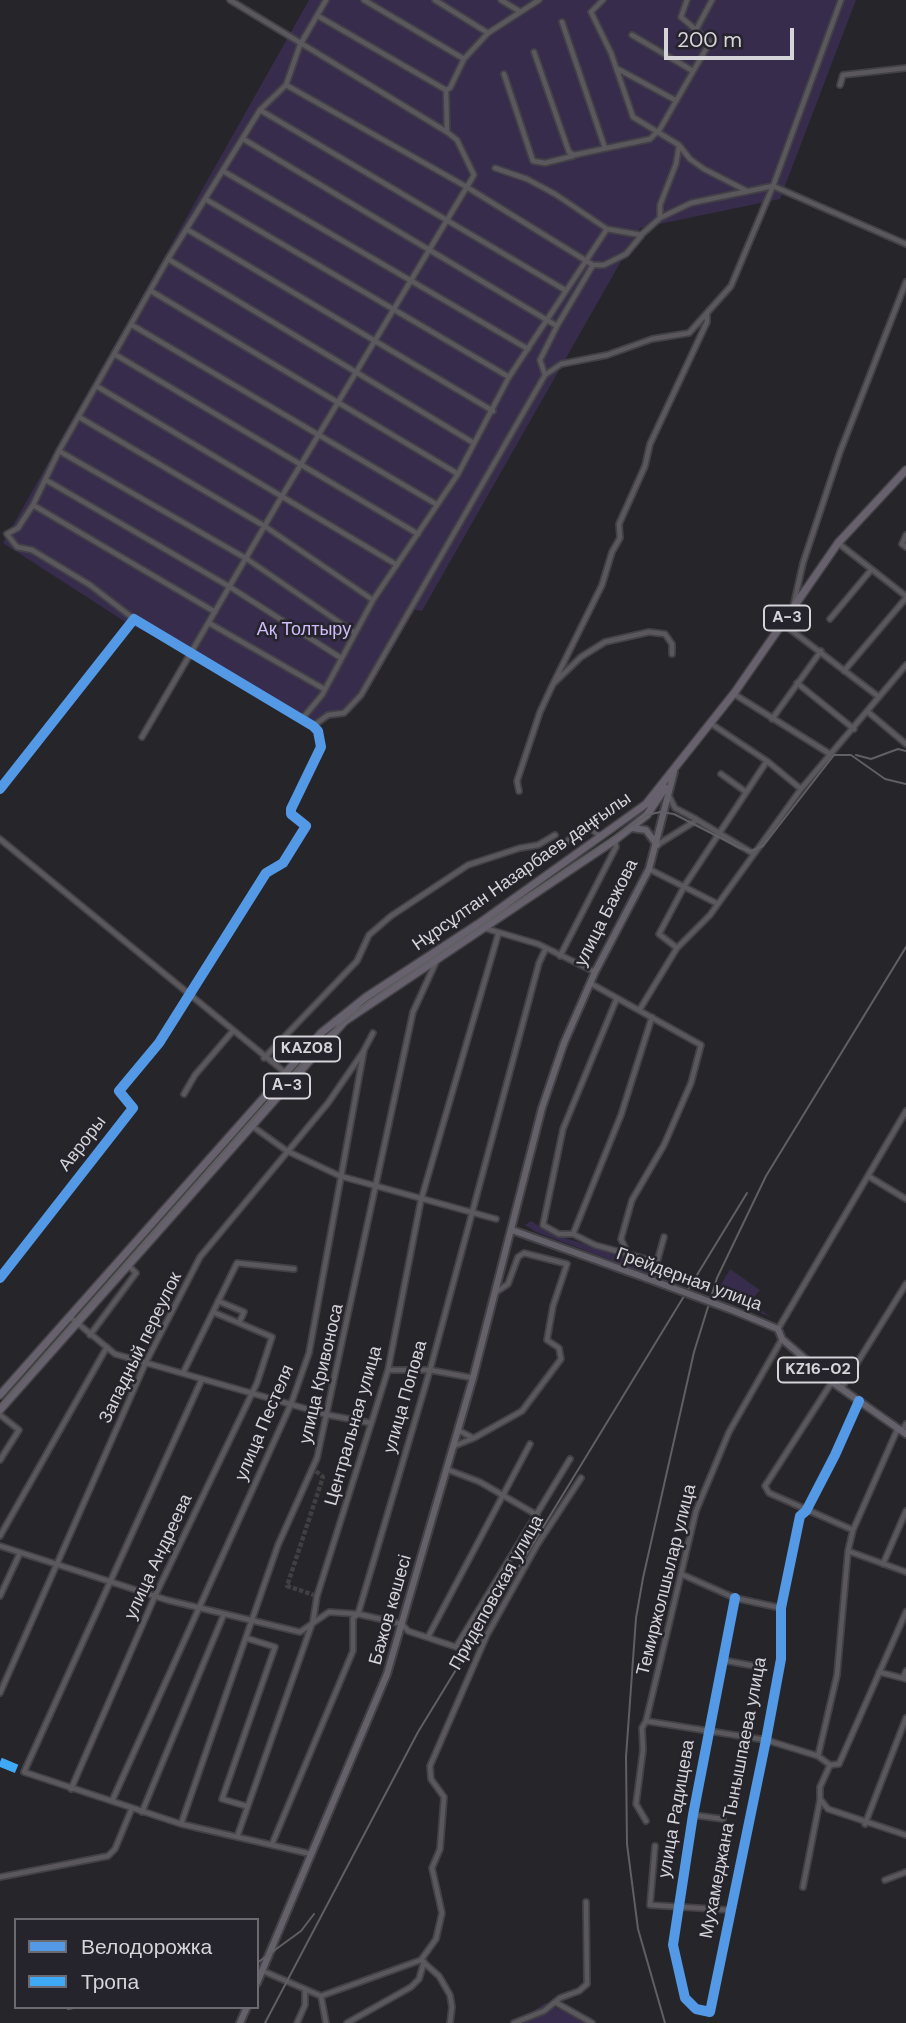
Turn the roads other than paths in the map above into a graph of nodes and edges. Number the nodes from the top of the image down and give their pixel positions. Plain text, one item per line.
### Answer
1 (230, 0) edge
2 (326, 0) edge
3 (364, 0) edge
4 (435, 0) edge
5 (501, 0) edge
6 (539, 0) edge
7 (603, 0) edge
8 (687, 0) edge
9 (712, 0) edge
10 (841, 0) edge
11 (519, 11) junction
12 (318, 16) junction
13 (562, 22) dead end
14 (696, 30) junction
15 (488, 33) junction
16 (632, 35) dead end
17 (300, 45) junction
18 (534, 52) dead end
19 (464, 59) junction
20 (616, 68) junction
21 (906, 68) edge
22 (693, 71) junction
23 (504, 74) dead end
24 (286, 85) junction
25 (840, 85) dead end
26 (446, 90) junction
27 (675, 100) junction
28 (260, 110) junction
29 (447, 132) junction
30 (658, 133) junction
31 (244, 140) junction
32 (679, 145) junction
33 (605, 148) junction
34 (573, 155) junction
35 (495, 168) dead end
36 (223, 172) junction
37 (465, 186) junction
38 (773, 186) junction
39 (748, 191) junction
40 (207, 200) junction
41 (660, 218) junction
42 (448, 219) junction
43 (607, 229) junction
44 (188, 230) junction
45 (641, 236) junction
46 (906, 244) edge
47 (430, 249) junction
48 (168, 259) junction
49 (585, 260) junction
50 (593, 265) junction
51 (412, 279) junction
52 (906, 282) edge
53 (565, 289) junction
54 (151, 290) junction
55 (392, 312) junction
56 (707, 313) junction
57 (547, 320) junction
58 (132, 325) junction
59 (557, 326) junction
60 (375, 341) junction
61 (528, 349) junction
62 (116, 355) junction
63 (358, 371) junction
64 (545, 375) junction
65 (509, 377) junction
66 (98, 387) junction
67 (339, 403) junction
68 (493, 411) junction
69 (79, 417) junction
70 (320, 435) junction
71 (472, 442) junction
72 (59, 451) junction
73 (302, 465) junction
74 (906, 470) edge
75 (458, 474) junction
76 (46, 480) junction
77 (282, 496) junction
78 (436, 504) junction
79 (33, 505) junction
80 (266, 527) junction
81 (418, 534) junction
82 (906, 536) edge
83 (838, 543) junction
84 (906, 547) edge
85 (247, 559) junction
86 (397, 565) junction
87 (871, 569) junction
88 (230, 587) junction
89 (906, 597) edge
90 (373, 600) junction
91 (792, 611) junction
92 (215, 612) junction
93 (134, 619) junction
94 (830, 620) dead end
95 (209, 623) junction
96 (783, 624) junction
97 (355, 633) junction
98 (821, 651) junction
99 (191, 654) junction
100 (672, 654) dead end
101 (341, 658) junction
102 (906, 665) edge
103 (844, 671) junction
104 (797, 683) junction
105 (553, 684) junction
106 (324, 690) junction
107 (734, 693) junction
108 (879, 697) junction
109 (868, 712) junction
110 (302, 719) junction
111 (772, 719) junction
112 (710, 723) junction
113 (313, 726) junction
114 (854, 729) junction
115 (142, 737) dead end
116 (906, 744) edge
117 (830, 754) junction
118 (767, 761) junction
119 (674, 772) junction
120 (721, 774) dead end
121 (0, 789) edge
122 (802, 789) junction
123 (519, 791) dead end
124 (746, 792) junction
125 (669, 796) junction
126 (696, 820) junction
127 (630, 828) junction
128 (718, 832) junction
129 (555, 835) dead end
130 (602, 838) junction
131 (0, 839) edge
132 (615, 840) junction
133 (565, 843) dead end
134 (657, 845) junction
135 (754, 854) junction
136 (649, 869) junction
137 (685, 885) junction
138 (718, 904) junction
139 (478, 924) junction
140 (486, 929) junction
141 (498, 935) junction
142 (546, 948) junction
143 (677, 948) junction
144 (435, 956) junction
145 (560, 956) junction
146 (595, 972) junction
147 (590, 983) junction
148 (188, 994) junction
149 (617, 998) junction
150 (640, 1009) junction
151 (652, 1017) junction
152 (232, 1032) junction
153 (373, 1032) dead end
154 (364, 1050) junction
155 (264, 1058) junction
156 (285, 1074) junction
157 (293, 1079) junction
158 (184, 1094) dead end
159 (906, 1111) edge
160 (252, 1126) junction
161 (286, 1151) junction
162 (340, 1176) junction
163 (868, 1176) junction
164 (377, 1188) junction
165 (905, 1196) edge
166 (421, 1200) junction
167 (470, 1213) junction
168 (496, 1219) dead end
169 (512, 1230) junction
170 (573, 1234) junction
171 (664, 1237) dead end
172 (628, 1254) junction
173 (127, 1264) junction
174 (294, 1269) dead end
175 (0, 1278) edge
176 (905, 1288) edge
177 (495, 1293) junction
178 (218, 1301) junction
179 (213, 1312) junction
180 (70, 1317) junction
181 (239, 1323) junction
182 (78, 1324) junction
183 (778, 1329) junction
184 (90, 1335) junction
185 (782, 1339) junction
186 (107, 1347) junction
187 (146, 1362) junction
188 (388, 1370) junction
189 (430, 1370) junction
190 (183, 1373) junction
191 (473, 1378) junction
192 (202, 1379) junction
193 (832, 1382) junction
194 (841, 1389) junction
195 (250, 1392) junction
196 (0, 1395) edge
197 (859, 1401) junction
198 (291, 1404) junction
199 (0, 1412) edge
200 (328, 1415) junction
201 (371, 1423) junction
202 (906, 1424) edge
203 (458, 1430) junction
204 (902, 1431) edge
205 (465, 1438) junction
206 (530, 1444) dead end
207 (453, 1446) junction
208 (570, 1459) dead end
209 (0, 1460) edge
210 (446, 1469) junction
211 (581, 1478) dead end
212 (503, 1496) junction
213 (806, 1511) junction
214 (906, 1511) edge
215 (537, 1515) junction
216 (853, 1530) junction
217 (0, 1536) edge
218 (0, 1546) edge
219 (848, 1551) junction
220 (20, 1553) junction
221 (883, 1564) junction
222 (56, 1566) junction
223 (906, 1572) edge
224 (681, 1574) junction
225 (109, 1583) junction
226 (0, 1596) edge
227 (155, 1596) junction
228 (735, 1598) junction
229 (199, 1607) junction
230 (781, 1608) junction
231 (906, 1612) edge
232 (224, 1614) junction
233 (358, 1614) junction
234 (251, 1620) junction
235 (313, 1621) junction
236 (402, 1624) junction
237 (428, 1637) junction
238 (246, 1638) junction
239 (722, 1660) junction
240 (760, 1667) dead end
241 (906, 1671) edge
242 (879, 1672) junction
243 (904, 1679) edge
244 (0, 1693) edge
245 (906, 1718) edge
246 (646, 1721) junction
247 (710, 1729) junction
248 (766, 1740) junction
249 (818, 1756) junction
250 (830, 1765) junction
251 (71, 1789) junction
252 (820, 1799) junction
253 (112, 1801) junction
254 (246, 1806) junction
255 (132, 1808) junction
256 (142, 1812) junction
257 (693, 1815) junction
258 (723, 1819) dead end
259 (646, 1821) dead end
260 (181, 1824) junction
261 (865, 1824) junction
262 (906, 1835) edge
263 (237, 1837) junction
264 (272, 1844) junction
265 (654, 1846) dead end
266 (311, 1854) junction
267 (906, 1872) edge
268 (0, 1877) edge
269 (886, 1880) dead end
270 (803, 1887) dead end
271 (586, 1902) dead end
272 (677, 1907) junction
273 (730, 1910) junction
274 (422, 1961) junction
275 (262, 1971) junction
276 (259, 1978) edge
277 (305, 1992) junction
278 (321, 1996) junction
279 (555, 2002) junction
280 (710, 2012) joint
281 (297, 2023) edge
282 (326, 2023) edge
283 (347, 2023) edge
284 (450, 2023) edge
285 (514, 2023) edge
286 (592, 2023) edge

1 - 17 street
2 - 12 street
3 - 19 street
4 - 15 street
5 - 11 street
6 - 11 street
7 - 20 street
8 - 14 street
9 - 14 street
10 - 38 street
11 - 15 street
12 - 17 street
12 - 26 street
13 - 33 street
14 - 22 street
15 - 19 street
16 - 22 street
17 - 24 street
17 - 29 street
18 - 34 street
19 - 26 street
20 - 27 street
20 - 30 street
21 - 25 street
22 - 27 street
23 - 34 street
24 - 28 street
24 - 37 street
26 - 29 street
27 - 30 street
28 - 31 street
28 - 42 street
29 - 37 street
30 - 32 street
30 - 33 street
31 - 36 street
31 - 47 street
32 - 39 street
32 - 41 street
33 - 34 street
35 - 43 street
36 - 40 street
36 - 51 street
37 - 42 street
37 - 49 street
38 - 39 street
38 - 46 street
38 - 56 street
39 - 41 street
40 - 44 street
40 - 55 street
41 - 45 street
42 - 47 street
42 - 53 street
43 - 45 street
43 - 49 street
44 - 48 street
44 - 60 street
45 - 50 street
47 - 51 street
47 - 57 street
48 - 54 street
48 - 63 street
49 - 50 street
49 - 53 street
50 - 59 street
51 - 55 street
51 - 61 street
52 - 91 street
53 - 57 street
54 - 58 street
54 - 67 street
55 - 60 street
55 - 65 street
56 - 64 street
56 - 105 street
57 - 59 street
57 - 61 street
58 - 62 street
58 - 70 street
59 - 64 street
60 - 63 street
60 - 68 street
61 - 65 street
62 - 66 street
62 - 73 street
63 - 67 street
63 - 71 street
64 - 113 street
65 - 68 street
66 - 69 street
66 - 77 street
67 - 70 street
67 - 75 street
68 - 71 street
69 - 72 street
69 - 80 street
70 - 73 street
70 - 78 street
71 - 75 street
72 - 76 street
72 - 85 street
73 - 77 street
73 - 81 street
74 - 83 highway, улица Бажова / A-3
75 - 78 street
76 - 79 street
76 - 88 street
77 - 80 street
77 - 86 street
78 - 81 street
79 - 92 street
79 - 93 street
80 - 85 street
80 - 90 street
81 - 86 street
82 - 84 street
83 - 87 street
83 - 91 highway, улица Бажова / A-3
85 - 88 street
85 - 97 street
86 - 90 street
87 - 89 street
87 - 94 street
88 - 92 street
88 - 101 street
89 - 103 street
90 - 97 street
91 - 96 highway, улица Бажова / A-3
92 - 95 street
93 - 99 street
93 - 121 street
95 - 99 street
95 - 106 street
96 - 98 street
96 - 107 highway, улица Бажова / A-3
97 - 101 street
98 - 103 street
98 - 104 street
99 - 110 street
99 - 115 street
100 - 105 street
101 - 106 street
102 - 108 street
103 - 108 street
104 - 111 street
104 - 114 street
105 - 123 street
106 - 110 street
107 - 111 street
107 - 112 highway, улица Бажова / A-3
108 - 109 street
109 - 114 street
109 - 116 street
110 - 113 street
111 - 117 street
112 - 118 street
112 - 119 highway, улица Бажова / A-3
113 - 148 street
114 - 117 street
117 - 122 street
118 - 122 street
118 - 124 street
119 - 125 main road, улица Бажова
119 - 127 highway, Нұрсұлтан Назарбаев даңғылы
119 - 130 highway, Нұрсұлтан Назарбаев даңғылы / KAZ08
120 - 124 street
122 - 135 street
124 - 128 street
125 - 126 street
125 - 134 main road, улица Бажова
126 - 128 street
126 - 134 street
127 - 132 highway, Нұрсұлтан Назарбаев даңғылы / А-3
127 - 134 main road
128 - 135 street
128 - 137 street
129 - 155 street
130 - 133 street
130 - 139 highway, Нұрсұлтан Назарбаев даңғылы / KAZ08
131 - 148 street
132 - 140 highway, Нұрсұлтан Назарбаев даңғылы / А-3
132 - 145 street
134 - 136 main road, улица Бажова
135 - 138 street
136 - 137 street
136 - 146 main road, улица Бажова
137 - 138 street
137 - 143 street
138 - 143 street
139 - 140 street
139 - 144 highway, Нұрсұлтан Назарбаев даңғылы / KAZ08
140 - 141 street
140 - 144 highway, Нұрсұлтан Назарбаев даңғылы / А-3
141 - 142 street
141 - 166 street, Центральная улица
142 - 145 street
142 - 167 street, улица Попова
143 - 150 street
144 - 156 highway, Нұрсұлтан Назарбаев даңғылы / KAZ08
144 - 157 highway, Нұрсұлтан Назарбаев даңғылы / А-3
144 - 164 street, улица Кривоноса
145 - 146 street
146 - 147 main road, улица Бажова
147 - 149 street
147 - 169 main road, улица Бажова
148 - 152 street
148 - 175 street, Авроры
149 - 150 street
149 - 170 street
150 - 151 street
151 - 170 street
151 - 172 street
152 - 155 street
152 - 158 street
153 - 154 street, улица Пестеля
154 - 161 street, Западный переулок
154 - 162 street, улица Пестеля
155 - 156 street
156 - 157 street
156 - 180 highway, Нұрсұлтан Назарбаев даңғылы / KAZ08
157 - 160 highway, Нұрсұлтан Назарбаев даңғылы / А-3
159 - 163 street
160 - 161 street
160 - 173 highway, Нұрсұлтан Назарбаев даңғылы / А-3
161 - 162 street
161 - 187 street, Западный переулок
162 - 164 street
162 - 198 street, улица Пестеля
163 - 165 street
163 - 183 street
164 - 166 street
164 - 200 street, улица Кривоноса
166 - 167 street
166 - 188 street, Центральная улица
167 - 168 street
167 - 189 street, улица Попова
169 - 177 main road, Бажов көшесі
169 - 183 main road, Грейдерная улица, bridge
170 - 172 street
171 - 172 street
173 - 182 highway, Нұрсұлтан Назарбаев даңғылы / А-3
173 - 184 street
174 - 178 street
176 - 194 street
177 - 191 main road, Бажов көшесі
177 - 205 street
178 - 179 street
178 - 181 street
179 - 181 street
179 - 190 street
180 - 182 street
180 - 196 highway, Нұрсұлтан Назарбаев даңғылы / KAZ08
181 - 195 street, улица Андреева
182 - 184 street
182 - 199 highway, Нұрсұлтан Назарбаев даңғылы / А-3
183 - 185 main road, Грейдерная улица / KZ16-02
184 - 186 street
185 - 193 main road, Грейдерная улица / KZ16-02
185 - 224 street, Темиржолшылар улица
186 - 187 street
186 - 217 street
187 - 190 street
187 - 222 street, Западный переулок
188 - 189 street
188 - 201 street, Центральная улица
189 - 191 street
189 - 233 street, улица Попова
190 - 192 street
191 - 203 main road, Бажов көшесі
192 - 195 street
192 - 225 street
193 - 194 main road, Грейдерная улица / KZ16-02
193 - 213 street
194 - 197 main road, Грейдерная улица / KZ16-02
195 - 198 street
195 - 227 street, улица Андреева
197 - 204 main road, Грейдерная улица / KZ16-02
197 - 213 street, Мухамеджана Тынышпаева улица
198 - 200 street
198 - 229 street, улица Пестеля
199 - 209 street
200 - 201 street
200 - 234 street, улица Кривоноса
201 - 235 street, Центральная улица
202 - 204 street
203 - 205 street
203 - 207 main road, Бажов көшесі
204 - 216 street
205 - 207 street
206 - 212 street
207 - 210 main road, Бажов көшесі
208 - 215 street
210 - 212 street
210 - 236 main road, Бажов көшесі
211 - 274 street, Придеповская улица
212 - 215 street
212 - 237 street
213 - 216 street
213 - 230 street, Мухамеджана Тынышпаева улица
214 - 221 street
215 - 237 street
216 - 219 street
218 - 220 street
219 - 221 street
219 - 249 street
220 - 222 street
220 - 226 street
221 - 223 street
222 - 225 street
222 - 244 street, Западный переулок
224 - 228 street
224 - 246 street, Темиржолшылар улица
225 - 227 street
225 - 251 street
227 - 229 street
227 - 251 street, улица Андреева
228 - 230 street
228 - 239 street, улица Радищева
229 - 232 street
229 - 253 street, улица Пестеля
230 - 248 street, Мухамеджана Тынышпаева улица
231 - 242 street
232 - 234 street
232 - 256 street
233 - 235 street
233 - 236 street
233 - 264 street, улица Попова
234 - 235 street
234 - 238 street, улица Кривоноса
235 - 254 street, Центральная улица
236 - 237 street
236 - 266 main road, Бажов көшесі
238 - 254 street
238 - 260 street, улица Кривоноса
239 - 240 street
239 - 247 street, улица Радищева
241 - 243 street
242 - 243 street
242 - 250 street
245 - 261 street
246 - 247 street
246 - 259 street, Темиржолшылар улица
247 - 248 street
247 - 257 street, улица Радищева
248 - 249 street
248 - 273 street, Мухамеджана Тынышпаева улица
249 - 250 street
250 - 252 street
251 - 253 street
252 - 261 street
252 - 270 street
253 - 255 street
254 - 263 street, Центральная улица
255 - 256 street
255 - 268 street
256 - 260 street
257 - 258 street
257 - 272 street, улица Радищева
260 - 263 street
261 - 262 street
263 - 264 street
264 - 266 street
265 - 272 street
266 - 275 main road, Бажов көшесі
267 - 269 street
271 - 279 street
272 - 273 street
272 - 280 street, улица Радищева
273 - 280 street, Мухамеджана Тынышпаева улица
274 - 278 street
274 - 283 street, Придеповская улица
274 - 284 street
275 - 276 main road, Бажов көшесі
275 - 277 street
277 - 278 street
277 - 281 street
278 - 282 street
279 - 285 street
279 - 286 street

